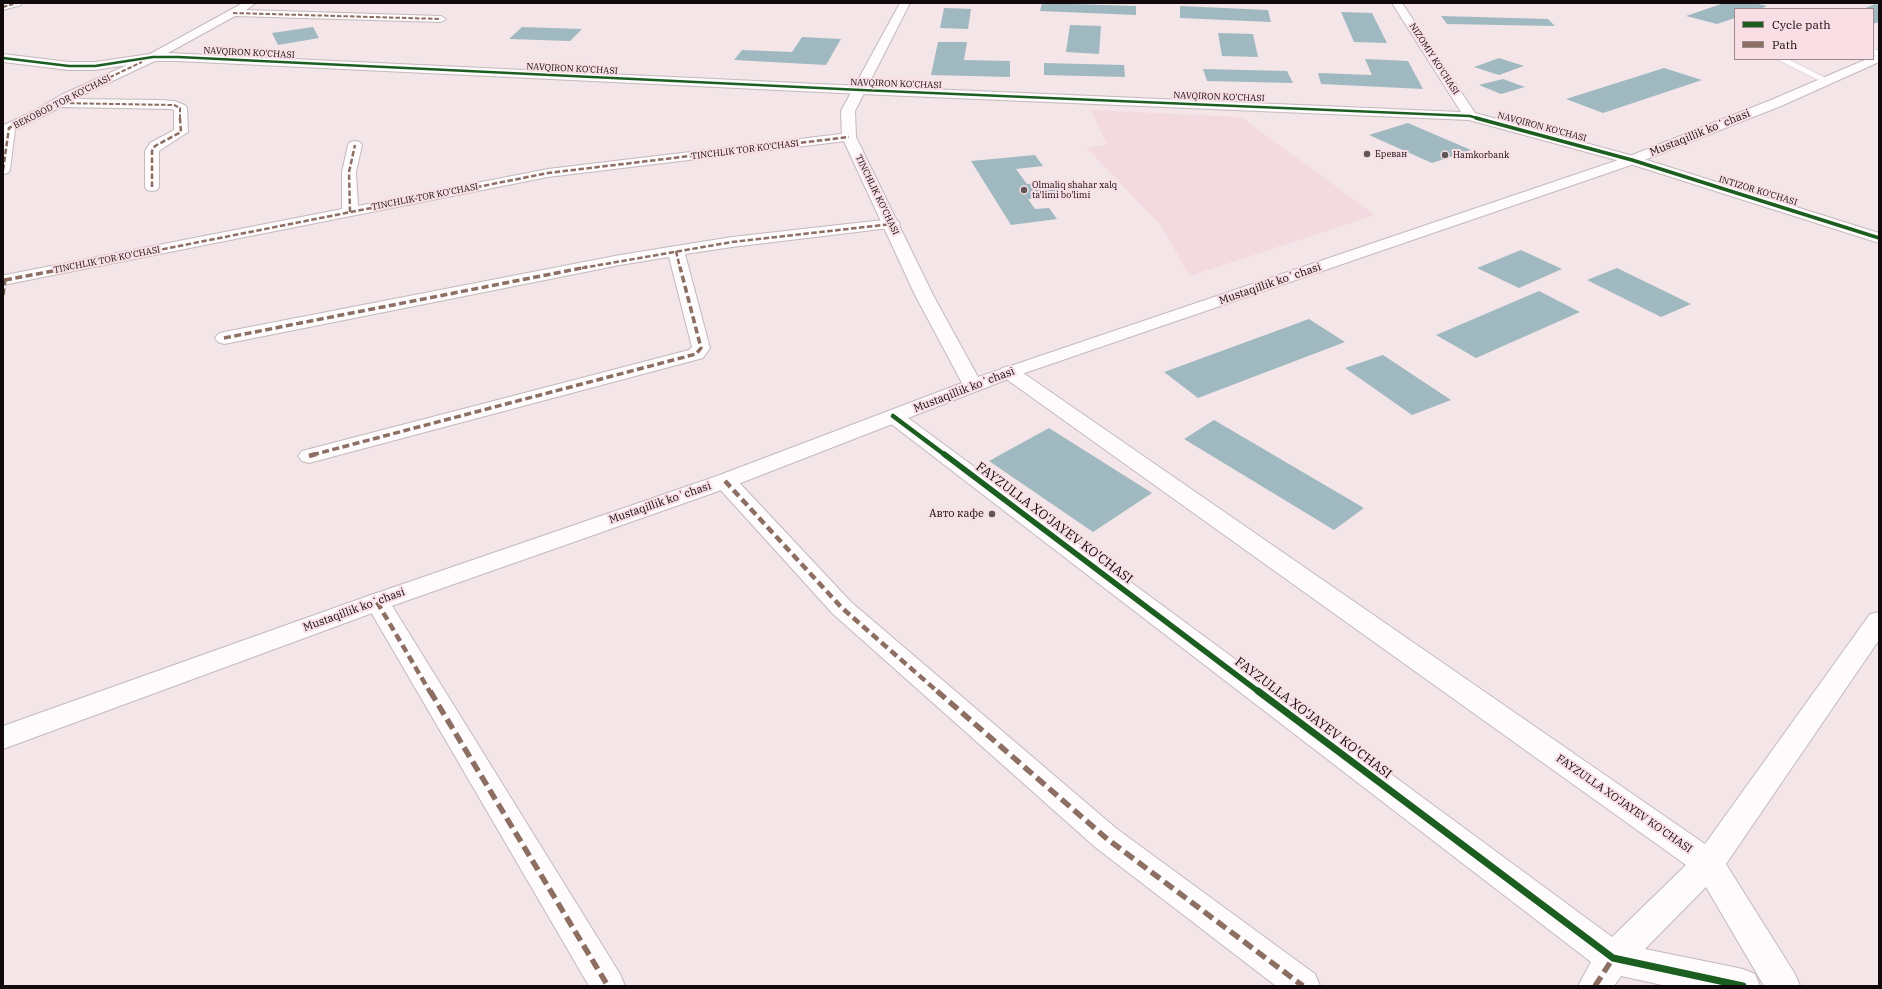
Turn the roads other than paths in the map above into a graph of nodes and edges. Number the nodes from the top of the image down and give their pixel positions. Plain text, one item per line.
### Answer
1 (17, 3) edge
2 (251, 3) edge
3 (905, 3) edge
4 (1397, 3) edge
5 (3, 7) edge
6 (233, 12) junction
7 (442, 19) dead end
8 (153, 57) junction
9 (3, 58) edge
10 (1879, 58) edge
11 (1783, 60) edge
12 (1827, 81) junction
13 (861, 90) junction
14 (57, 103) junction
15 (1470, 116) junction
16 (849, 138) junction
17 (355, 145) dead end
18 (1632, 160) junction
19 (3, 170) edge
20 (152, 187) dead end
21 (350, 212) junction
22 (892, 224) junction
23 (1879, 238) edge
24 (676, 251) junction
25 (4, 285) edge
26 (224, 338) dead end
27 (1009, 372) junction
28 (973, 385) junction
29 (893, 416) junction
30 (308, 456) dead end
31 (725, 480) junction
32 (377, 602) junction
33 (1879, 621) edge
34 (3, 738) edge
35 (1709, 864) junction
36 (1614, 958) junction
37 (608, 986) edge
38 (1303, 986) edge
39 (1595, 986) edge
40 (1743, 986) edge
41 (1783, 986) edge

1 - 5 street
2 - 6 street, BEKOBOD TOR KO'CHASI
3 - 13 street, TINCHLIK KO'CHASI
4 - 15 street, NIZOMIY KO'CHASI
6 - 7 street
6 - 8 street, BEKOBOD TOR KO'CHASI
8 - 9 street
8 - 13 street, NAVQIRON KO'CHASI
8 - 14 street, BEKOBOD TOR KO'CHASI
10 - 12 street, Mustaqillik koʻchasi
11 - 12 lane
12 - 18 street, Mustaqillik koʻchasi
13 - 15 street, NAVQIRON KO'CHASI
13 - 16 street, TINCHLIK KO'CHASI
14 - 19 street, BEKOBOD TOR KO'CHASI
14 - 20 street
15 - 18 street, NAVQIRON KO'CHASI
16 - 21 street, TINCHLIK TOR KO'CHASI
16 - 22 street, TINCHLIK KO'CHASI
17 - 21 street
18 - 23 street, INTIZOR KO'CHASI
18 - 27 street, Mustaqillik koʻchasi
21 - 25 street, TINCHLIK TOR KO'CHASI
22 - 24 street
22 - 28 street, TINCHLIK KO'CHASI
24 - 26 street
24 - 30 street
27 - 28 street, Mustaqillik koʻchasi
27 - 35 street, FAYZULLA XO‘JAYEV KO'CHASI
28 - 29 street, Mustaqillik koʻchasi
29 - 31 street, Mustaqillik koʻchasi
29 - 36 street, FAYZULLA XO‘JAYEV KO'CHASI
31 - 32 street, Mustaqillik koʻchasi
31 - 38 street
32 - 34 street, Mustaqillik koʻchasi
32 - 37 street
33 - 35 street
35 - 36 street
35 - 41 street
36 - 39 street
36 - 40 street, FAYZULLA XO‘JAYEV KO'CHASI

